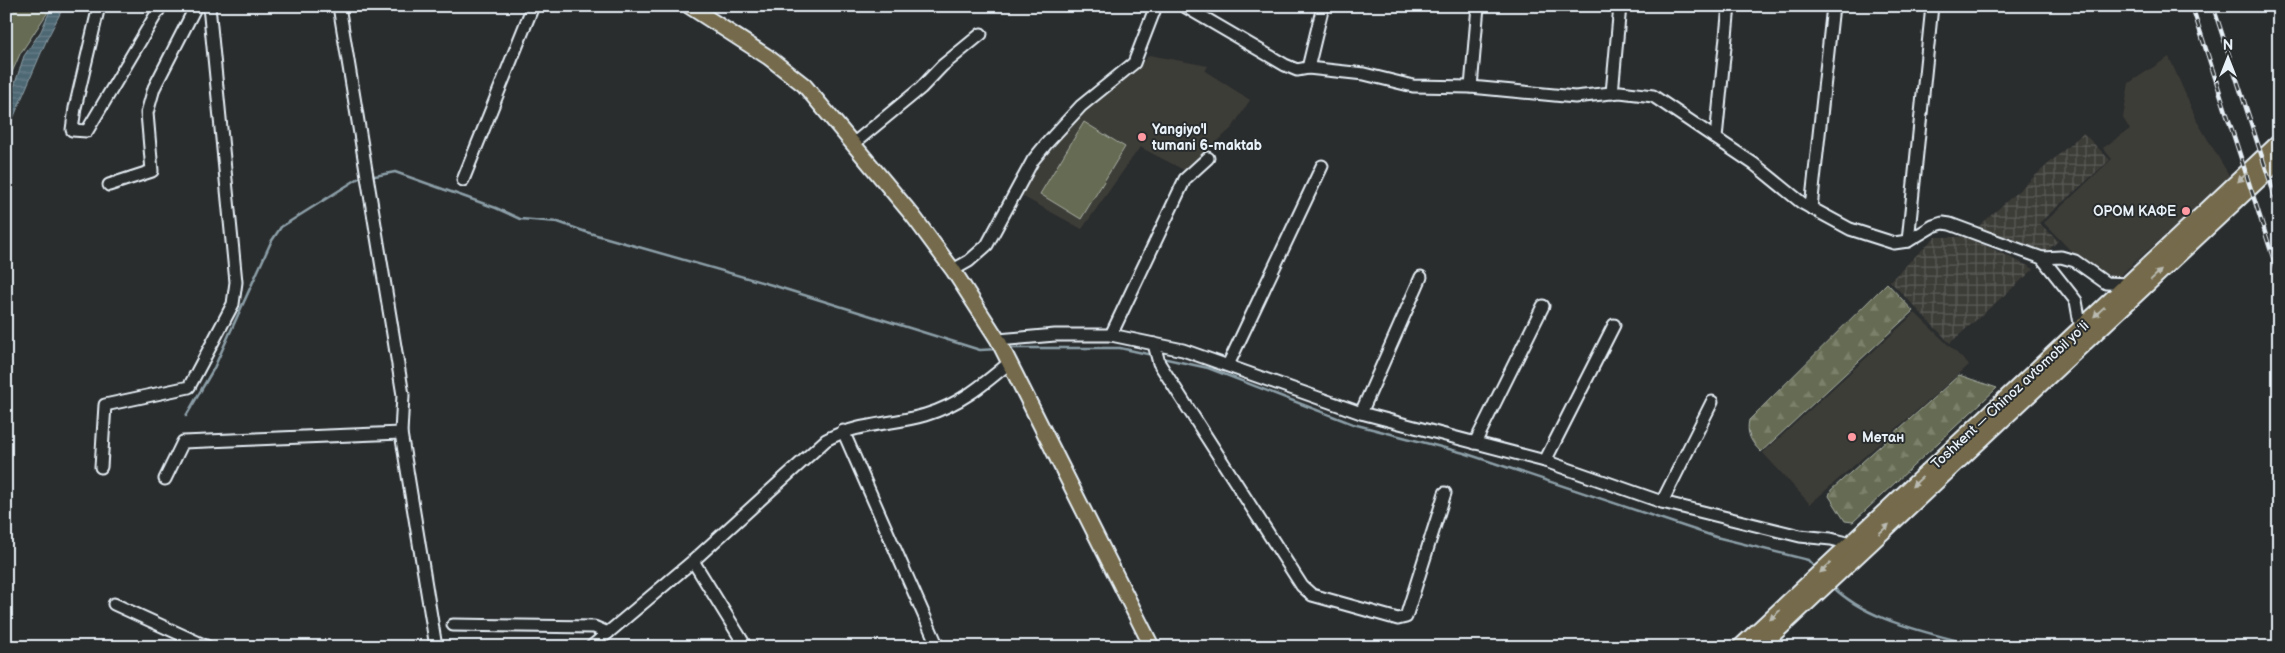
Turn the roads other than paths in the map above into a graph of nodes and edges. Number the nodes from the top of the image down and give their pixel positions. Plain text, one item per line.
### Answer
1 (99, 6) edge
2 (161, 6) edge
3 (196, 6) edge
4 (209, 6) edge
5 (340, 6) edge
6 (533, 6) edge
7 (689, 6) edge
8 (1156, 6) edge
9 (1184, 6) edge
10 (1323, 6) edge
11 (1478, 6) edge
12 (1620, 6) edge
13 (1729, 6) edge
14 (1833, 6) edge
15 (1932, 6) edge
16 (981, 34) dead end
17 (1308, 68) junction
18 (1471, 88) junction
19 (1612, 93) junction
20 (1716, 138) junction
21 (2279, 143) edge
22 (853, 144) junction
23 (1208, 158) dead end
24 (2278, 165) edge
25 (1322, 166) dead end
26 (464, 180) dead end
27 (109, 185) dead end
28 (1811, 208) junction
29 (1908, 240) junction
30 (2042, 258) junction
31 (953, 270) junction
32 (1422, 277) dead end
33 (2129, 284) junction
34 (1543, 306) dead end
35 (1614, 325) dead end
36 (2081, 329) junction
37 (1111, 335) junction
38 (998, 340) junction
39 (1154, 344) junction
40 (1007, 359) junction
41 (1228, 365) junction
42 (1712, 402) dead end
43 (1361, 413) junction
44 (843, 431) junction
45 (401, 432) junction
46 (1475, 443) junction
47 (1545, 461) junction
48 (101, 467) dead end
49 (165, 479) dead end
50 (1445, 493) dead end
51 (1662, 502) junction
52 (1847, 553) junction
53 (693, 560) junction
54 (1813, 588) junction
55 (114, 604) dead end
56 (453, 625) dead end
57 (608, 633) junction
58 (208, 647) edge
59 (436, 647) edge
60 (591, 647) edge
61 (746, 647) edge
62 (938, 647) edge
63 (1152, 647) edge
64 (1741, 647) edge
65 (1759, 647) edge

1 - 2 street
3 - 27 street
4 - 48 street
5 - 45 street
6 - 26 street
7 - 22 main road
8 - 31 street
9 - 17 street
10 - 17 street
11 - 18 street
12 - 19 street
13 - 20 street
14 - 28 street
15 - 29 street
16 - 22 street
17 - 18 street
18 - 19 street
19 - 20 street
20 - 28 street
21 -> 33 highway, Toshkent — Chinoz avtomobil yoʻli
22 - 31 main road
23 - 37 street
52 -> 24 highway, Toshkent — Chinoz avtomobil yoʻli
25 - 41 street
28 - 29 street
29 - 30 street
30 - 33 street
30 - 36 street
31 - 38 main road
32 - 43 street
33 -> 36 highway, Toshkent — Chinoz avtomobil yoʻli
34 - 46 street
35 - 47 street
36 -> 52 highway, Toshkent — Chinoz avtomobil yoʻli
37 - 38 street
37 - 39 street
38 - 40 main road
39 - 41 street
39 - 50 street
40 - 44 street
40 - 63 main road
41 - 43 street
42 - 51 street
43 - 46 street
44 - 53 street
44 - 62 street
45 - 49 street
45 - 59 street
46 - 47 street
47 - 51 street
51 - 52 street
52 - 54 highway, Toshkent — Chinoz avtomobil yoʻli
53 - 57 street
53 - 61 street
54 -> 64 highway, Toshkent — Chinoz avtomobil yoʻli
54 - 65 highway, Toshkent — Chinoz avtomobil yoʻli
55 - 58 street
56 - 57 street
57 - 60 street

